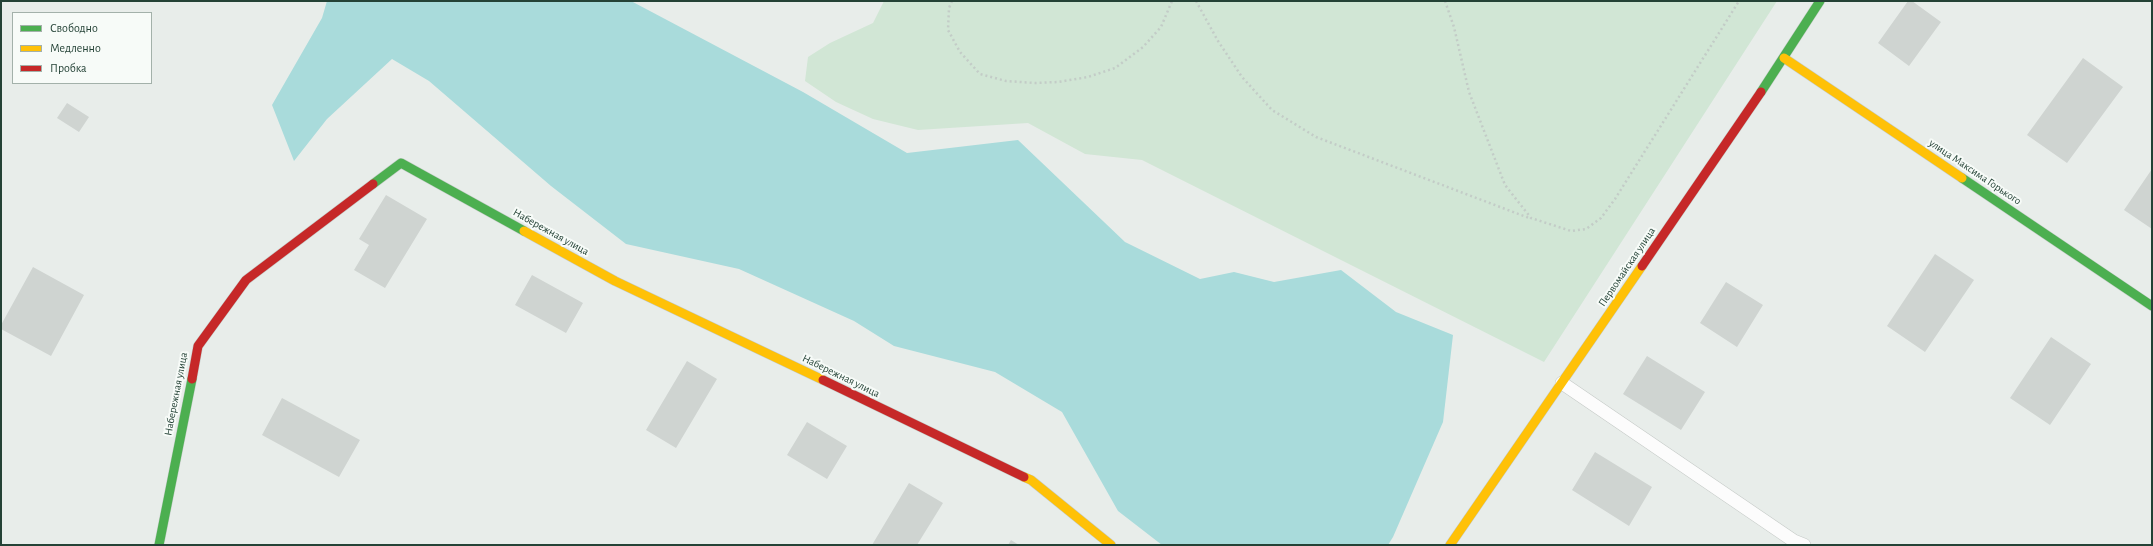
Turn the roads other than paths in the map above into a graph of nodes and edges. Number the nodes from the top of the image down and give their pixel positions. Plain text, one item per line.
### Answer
1 (1820, 1) edge
2 (1784, 58) junction
3 (2152, 306) edge
4 (1562, 383) junction
5 (159, 545) edge
6 (1111, 545) edge
7 (1450, 545) edge
8 (1804, 545) edge

1 - 2 street, Первомайская улица
2 - 3 street, улица Максима Горького
2 - 4 street, Первомайская улица
4 - 7 street, Первомайская улица
4 - 8 lane
5 - 6 street, Набережная улица

